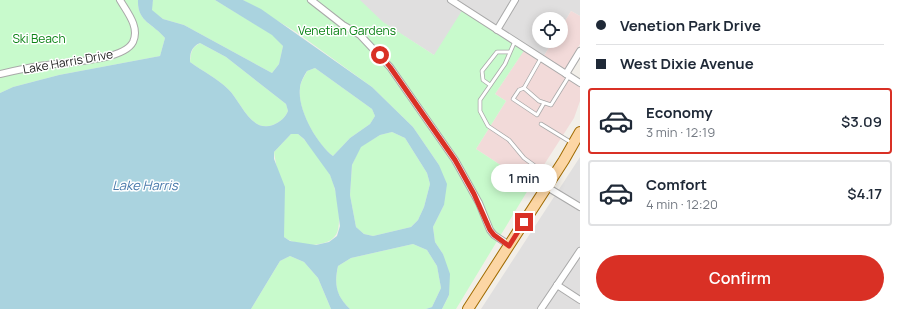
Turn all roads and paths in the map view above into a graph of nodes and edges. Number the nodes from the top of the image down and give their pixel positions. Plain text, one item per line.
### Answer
1 (120, 0) edge
2 (311, 0) edge
3 (451, 0) edge
4 (515, 0) edge
5 (497, 30) junction
6 (515, 41) junction
7 (509, 52) junction
8 (580, 52) edge
9 (540, 58) junction
10 (0, 74) edge
11 (567, 75) junction
12 (580, 83) edge
13 (490, 85) junction
14 (524, 88) junction
15 (544, 103) junction
16 (540, 124) dead end
17 (580, 132) edge
18 (574, 144) junction
19 (549, 183) junction
20 (580, 207) edge
21 (509, 246) junction
22 (580, 251) edge
23 (557, 285) junction
24 (580, 300) edge
25 (468, 309) edge
26 (541, 309) edge

1 - 10 street, Lake Harris Drive
2 - 21 street
3 - 5 street
4 - 5 street
5 - 6 street
6 - 7 lane
6 - 9 street
7 - 13 lane
7 - 13 lane
8 - 11 street
9 - 11 street
9 - 14 lane
11 - 12 street
11 - 15 lane
13 - 19 lane
14 - 15 lane
14 - 15 lane
16 - 18 lane
17 - 18 main road
18 - 19 main road
19 - 20 street
19 - 21 main road
21 - 25 main road
22 - 23 street
23 - 24 street
23 - 26 street

